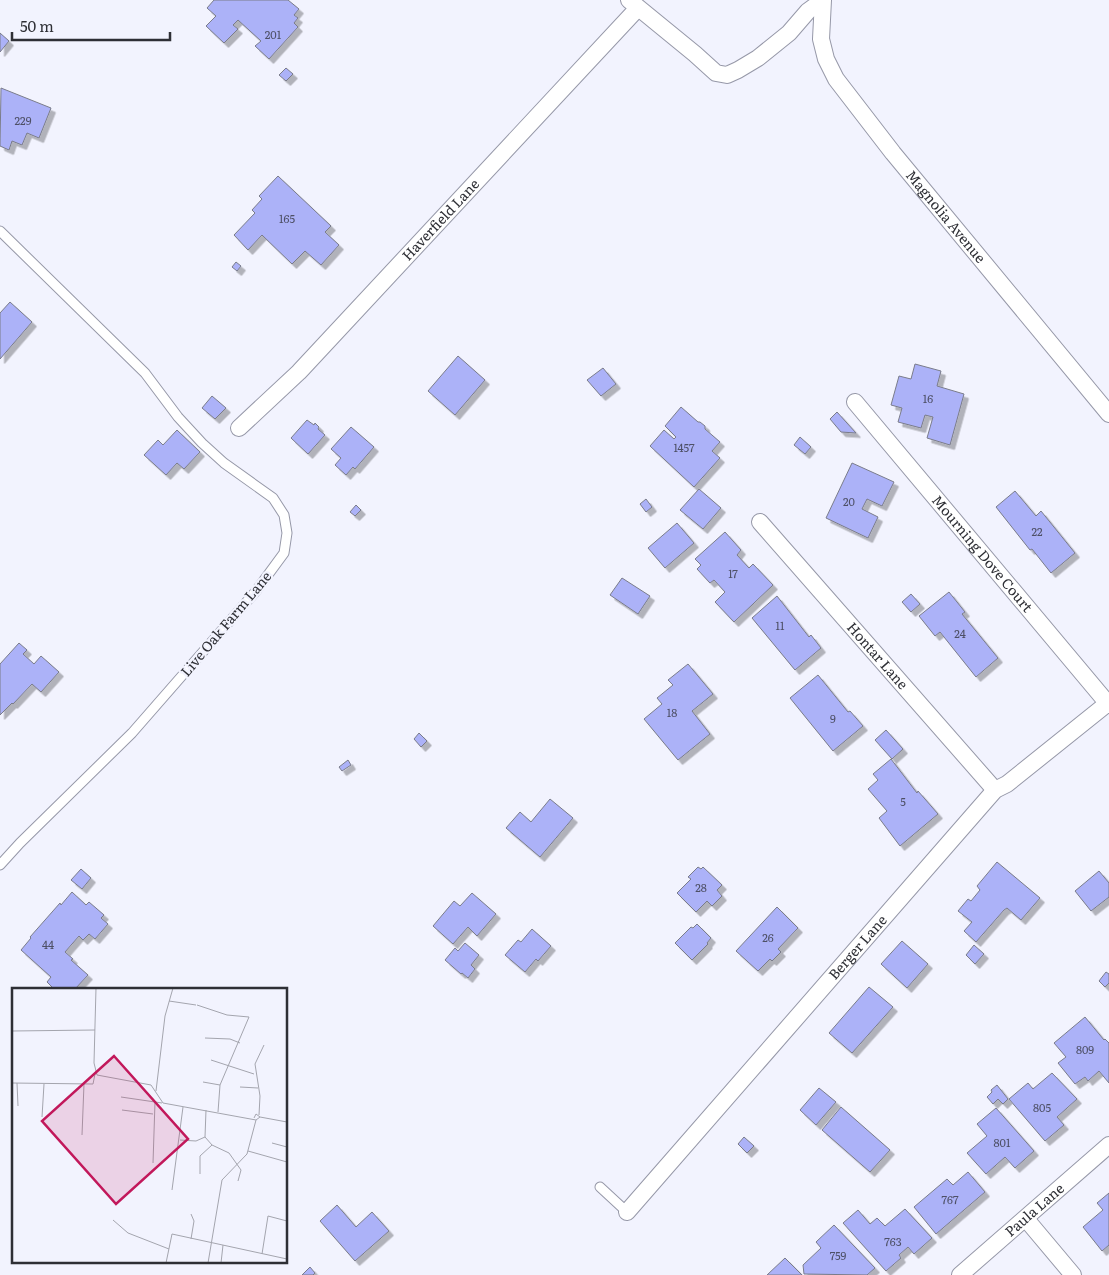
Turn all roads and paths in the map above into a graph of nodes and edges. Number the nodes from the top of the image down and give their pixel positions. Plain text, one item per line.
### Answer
1 (822, 1) edge
2 (633, 4) edge
3 (0, 231) edge
4 (855, 402) dead end
5 (1109, 414) edge
6 (239, 428) dead end
7 (760, 522) dead end
8 (1108, 704) edge
9 (994, 790) junction
10 (0, 866) edge
11 (1109, 1145) edge
12 (600, 1187) dead end
13 (627, 1212) joint
14 (1026, 1218) junction
15 (960, 1275) edge
16 (1073, 1275) edge

1 - 2 street, Haverfield Lane
1 - 5 street, Magnolia Avenue
2 - 6 street, Haverfield Lane
3 - 10 lane, Live Oak Farm Lane
4 - 8 street, Mourning Dove Court
7 - 9 street, Hontar Lane
8 - 9 street, Berger Lane
9 - 13 street, Berger Lane
11 - 14 street, Paula Lane
12 - 13 lane
14 - 15 street, Paula Lane
14 - 16 street

